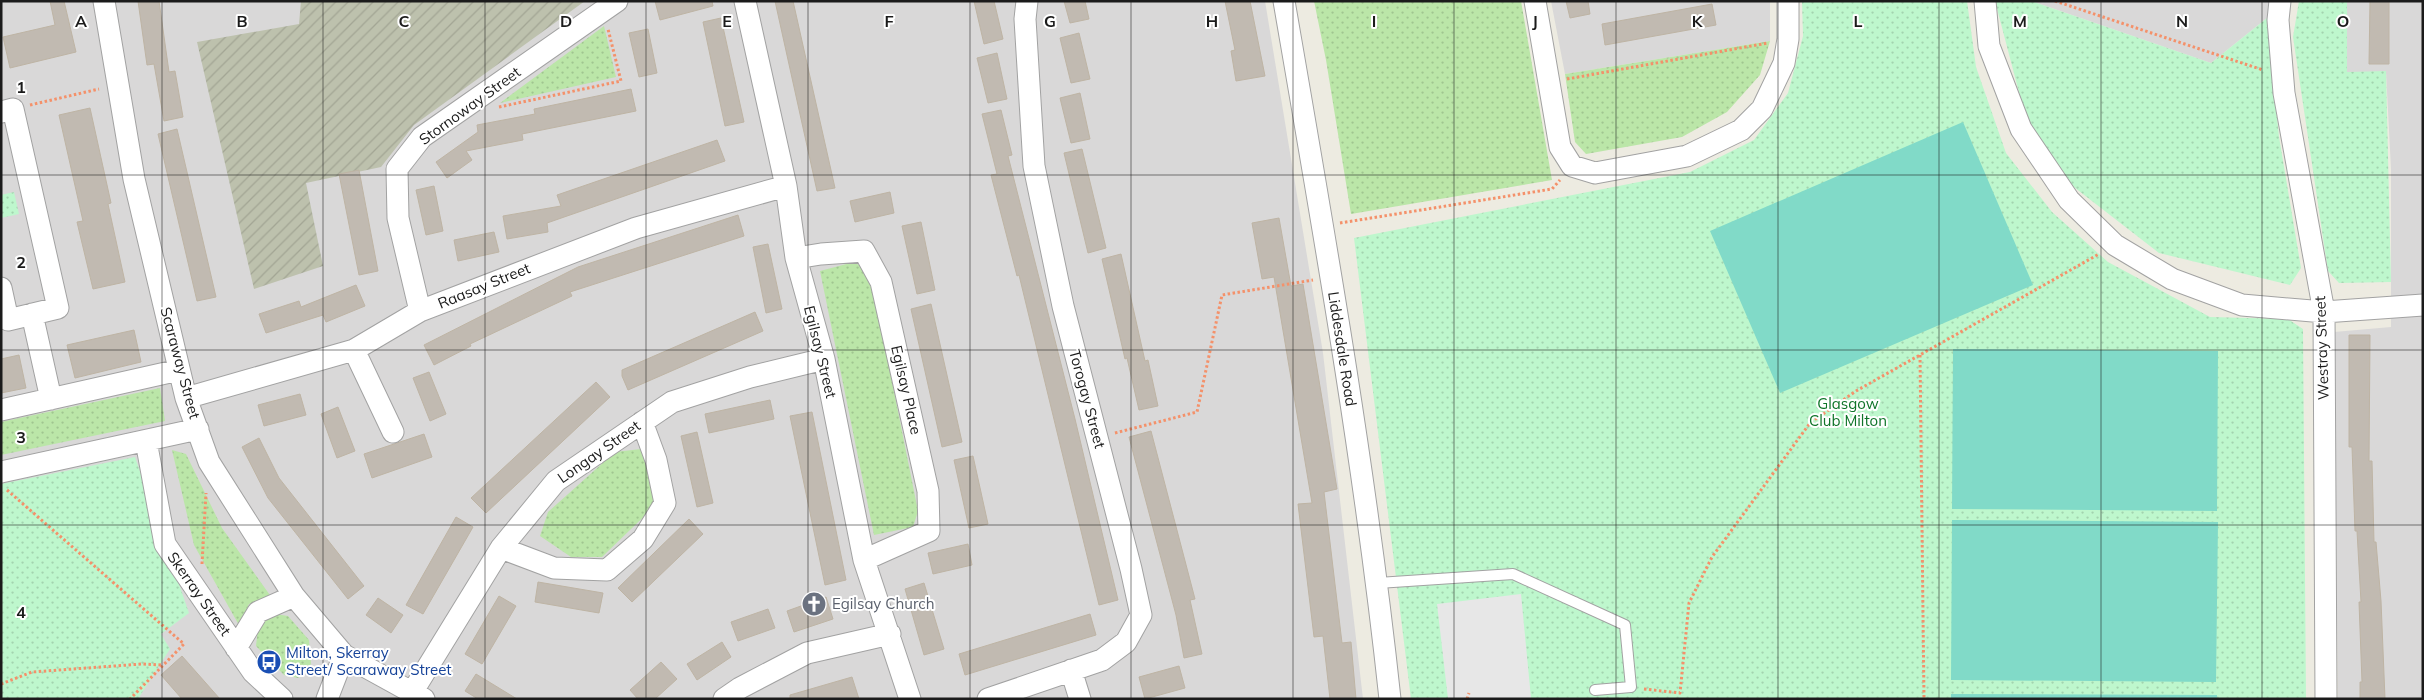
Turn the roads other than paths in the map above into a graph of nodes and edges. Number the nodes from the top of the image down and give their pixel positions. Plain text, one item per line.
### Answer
1 (104, 1) edge
2 (745, 1) edge
3 (1027, 1) edge
4 (1284, 1) edge
5 (1535, 1) edge
6 (1788, 1) edge
7 (1985, 1) edge
8 (2280, 1) edge
9 (610, 6) edge
10 (7, 110) edge
11 (786, 186) junction
12 (796, 258) junction
13 (1, 288) edge
14 (2423, 305) edge
15 (420, 311) junction
16 (2324, 312) junction
17 (32, 314) junction
18 (354, 350) junction
19 (824, 359) junction
20 (179, 370) junction
21 (51, 398) junction
22 (186, 398) junction
23 (1, 410) edge
24 (642, 422) junction
25 (198, 430) junction
26 (393, 432) dead end
27 (146, 441) junction
28 (1, 472) edge
29 (501, 548) junction
30 (864, 560) junction
31 (1378, 583) junction
32 (294, 596) junction
33 (890, 634) junction
34 (236, 648) junction
35 (344, 654) junction
36 (1071, 670) junction
37 (1594, 690) dead end
38 (419, 695) edge
39 (282, 699) edge
40 (327, 699) edge
41 (724, 699) edge
42 (910, 699) edge
43 (988, 699) edge
44 (1080, 699) edge
45 (1390, 699) edge
46 (2326, 699) edge

1 - 20 street, Scaraway Street
2 - 11 street, Egilsay Street
3 - 36 street, Torogay Street
4 - 31 street, Liddesdale Road
5 - 6 street
7 - 16 street
8 - 16 street, Westray Street
9 - 15 street, Stornoway Street
10 - 17 street
11 - 12 street, Egilsay Street
11 - 15 street, Raasay Street
12 - 19 street, Egilsay Street
12 - 30 street, Egilsay Place
13 - 17 street
14 - 16 street
15 - 18 street, Raasay Street
16 - 46 street, Westray Street
17 - 21 street
18 - 22 street, Raasay Street
18 - 26 street
19 - 24 street, Longay Street
19 - 30 street, Egilsay Street
20 - 21 street
20 - 22 street, Scaraway Street
21 - 23 street
22 - 25 street, Scaraway Street
24 - 29 street, Longay Street
24 - 29 street
25 - 27 street
25 - 32 street, Scaraway Street
27 - 28 street
27 - 34 street, Skerray Street
29 - 38 street, Longay Street
30 - 33 street, Egilsay Street
31 - 37 lane
31 - 45 street, Liddesdale Road
32 - 34 street
32 - 35 street, Scaraway Street
33 - 41 street
33 - 42 street, Egilsay Street
34 - 39 street, Skerray Street
35 - 38 street, Scaraway Street
35 - 40 street
36 - 43 street, Torogay Street
36 - 44 street

